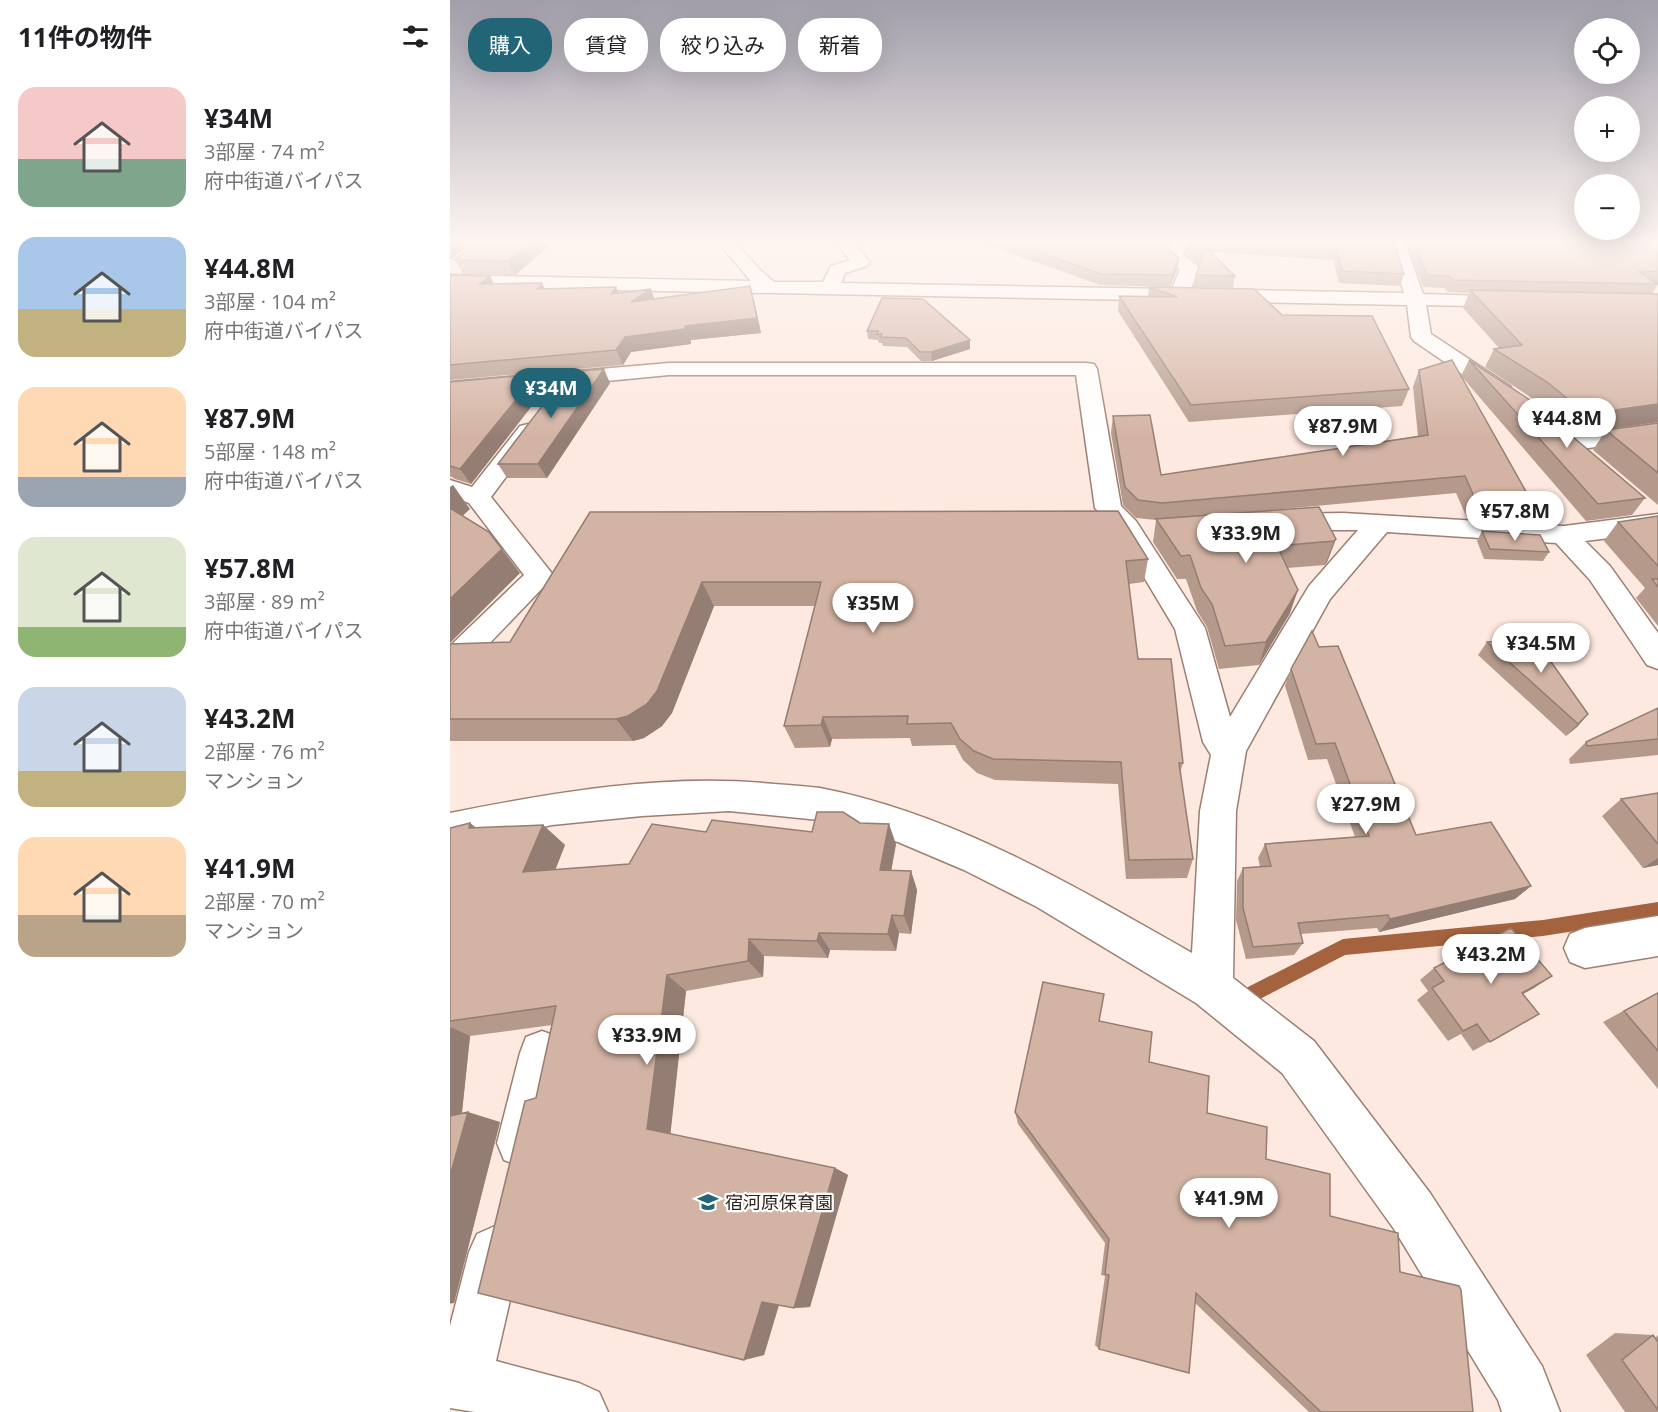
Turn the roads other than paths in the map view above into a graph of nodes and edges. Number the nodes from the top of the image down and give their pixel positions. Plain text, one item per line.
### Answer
1 (1417, 306) edge
2 (503, 361) edge
3 (567, 379) junction
4 (492, 386) junction
5 (450, 389) edge
6 (1518, 402) edge
7 (1658, 431) edge
8 (1586, 459) edge
9 (450, 488) edge
10 (478, 497) junction
11 (1652, 516) edge
12 (1380, 523) junction
13 (1255, 524) edge
14 (1127, 527) junction
15 (1160, 532) edge
16 (1564, 535) junction
17 (1658, 657) edge
18 (450, 664) edge
19 (1229, 750) junction
20 (450, 830) edge
21 (1658, 936) edge
22 (1585, 948) dead end
23 (1211, 988) junction
24 (542, 1053) dead end
25 (457, 1381) edge
26 (579, 1412) edge
27 (1531, 1412) edge

1 - 6 street
2 - 4 street
3 - 4 street
3 - 10 street
3 - 14 street
4 - 5 street
7 - 8 street
9 - 10 street
10 - 18 street
11 - 16 street
12 - 13 street
12 - 16 street
12 - 19 street
14 - 15 street
14 - 19 street
16 - 17 street
19 - 23 street
20 - 23 street
21 - 22 street
23 - 27 street
24 - 25 street
25 - 26 street

